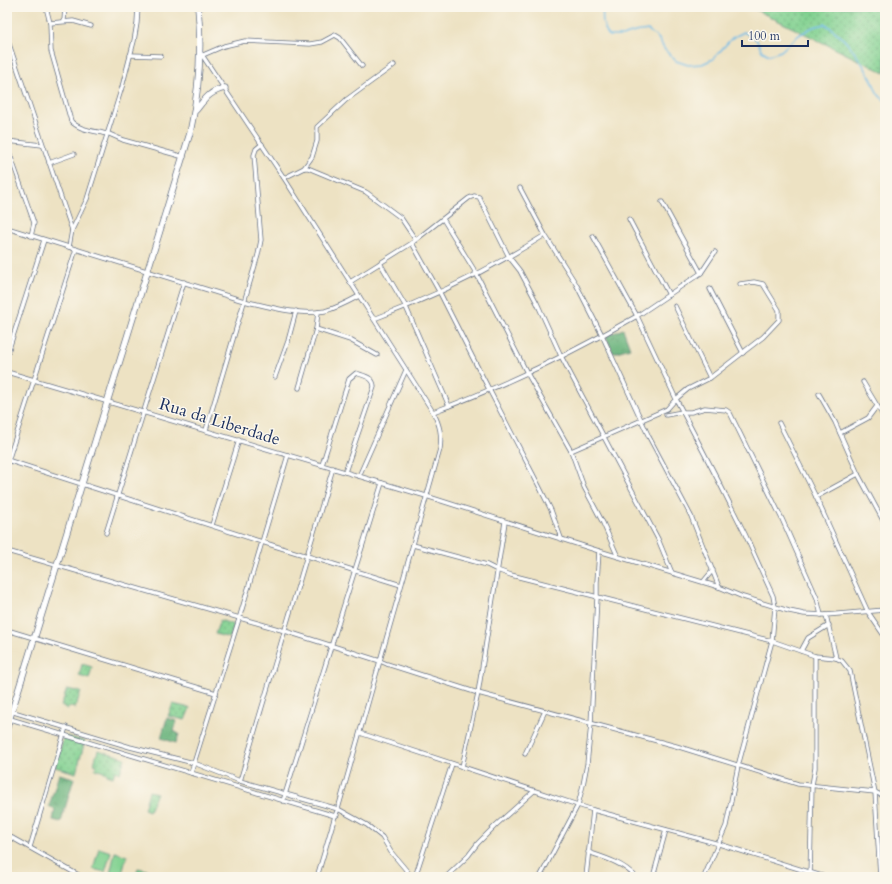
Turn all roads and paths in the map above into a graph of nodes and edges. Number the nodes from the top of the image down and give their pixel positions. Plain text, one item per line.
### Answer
1 (46, 7) edge
2 (65, 7) edge
3 (138, 7) edge
4 (198, 7) edge
5 (64, 21) junction
6 (50, 23) junction
7 (91, 26) dead end
8 (7, 38) edge
9 (201, 53) junction
10 (130, 55) junction
11 (161, 56) dead end
12 (394, 65) dead end
13 (362, 66) dead end
14 (225, 88) junction
15 (195, 110) junction
16 (107, 134) junction
17 (7, 141) edge
18 (262, 144) junction
19 (42, 145) junction
20 (7, 146) edge
21 (74, 154) dead end
22 (184, 157) junction
23 (49, 163) junction
24 (304, 168) junction
25 (284, 178) junction
26 (520, 188) dead end
27 (662, 202) dead end
28 (443, 219) junction
29 (629, 219) dead end
30 (7, 228) edge
31 (72, 230) junction
32 (544, 235) junction
33 (31, 236) junction
34 (593, 236) dead end
35 (415, 239) junction
36 (44, 240) junction
37 (412, 243) junction
38 (69, 247) junction
39 (76, 250) junction
40 (715, 252) dead end
41 (509, 257) junction
42 (380, 263) junction
43 (147, 272) junction
44 (701, 273) junction
45 (476, 274) junction
46 (184, 282) junction
47 (350, 282) junction
48 (740, 284) dead end
49 (710, 289) dead end
50 (440, 293) junction
51 (669, 295) junction
52 (359, 296) junction
53 (244, 301) junction
54 (675, 306) dead end
55 (406, 307) junction
56 (296, 311) junction
57 (318, 312) junction
58 (637, 316) junction
59 (374, 319) junction
60 (316, 329) junction
61 (602, 335) junction
62 (743, 353) junction
63 (7, 355) edge
64 (377, 355) dead end
65 (561, 356) junction
66 (406, 370) junction
67 (7, 372) edge
68 (527, 374) junction
69 (275, 377) dead end
70 (710, 378) junction
71 (34, 380) junction
72 (863, 382) dead end
73 (299, 388) dead end
74 (490, 390) junction
75 (819, 394) dead end
76 (676, 399) junction
77 (108, 401) junction
78 (450, 406) junction
79 (877, 406) junction
80 (144, 412) junction
81 (433, 412) junction
82 (682, 412) junction
83 (666, 415) dead end
84 (885, 419) edge
85 (642, 421) junction
86 (779, 423) dead end
87 (206, 430) junction
88 (840, 433) junction
89 (603, 437) junction
90 (239, 440) junction
91 (571, 451) junction
92 (288, 455) junction
93 (7, 462) edge
94 (322, 465) junction
95 (333, 468) junction
96 (345, 472) junction
97 (858, 474) junction
98 (359, 476) junction
99 (382, 483) junction
100 (81, 484) junction
101 (118, 495) junction
102 (426, 496) junction
103 (816, 497) junction
104 (505, 522) junction
105 (885, 524) edge
106 (212, 525) junction
107 (106, 533) dead end
108 (562, 538) junction
109 (262, 542) junction
110 (413, 545) junction
111 (7, 551) edge
112 (599, 551) junction
113 (308, 556) junction
114 (618, 557) junction
115 (57, 566) junction
116 (354, 570) junction
117 (497, 570) junction
118 (713, 570) junction
119 (672, 573) junction
120 (703, 582) junction
121 (401, 585) junction
122 (719, 587) junction
123 (597, 597) junction
124 (775, 607) junction
125 (885, 610) edge
126 (868, 612) junction
127 (821, 614) junction
128 (826, 615) junction
129 (239, 619) junction
130 (828, 625) junction
131 (7, 630) edge
132 (285, 631) junction
133 (885, 637) edge
134 (34, 638) junction
135 (772, 641) junction
136 (331, 646) junction
137 (801, 651) junction
138 (815, 656) junction
139 (836, 658) junction
140 (380, 661) junction
141 (216, 693) junction
142 (478, 693) junction
143 (9, 711) edge
144 (545, 711) junction
145 (8, 719) edge
146 (591, 724) junction
147 (7, 727) edge
148 (66, 727) junction
149 (360, 733) junction
150 (63, 734) junction
151 (525, 754) dead end
152 (194, 763) junction
153 (452, 764) junction
154 (738, 766) junction
155 (462, 768) junction
156 (191, 773) junction
157 (240, 781) junction
158 (812, 785) junction
159 (534, 791) junction
160 (875, 792) junction
161 (284, 794) junction
162 (885, 797) edge
163 (283, 801) junction
164 (578, 805) junction
165 (593, 810) junction
166 (340, 811) junction
167 (335, 816) junction
168 (666, 830) junction
169 (7, 835) edge
170 (719, 844) junction
171 (30, 847) junction
172 (588, 852) junction
173 (811, 875) edge
174 (82, 877) edge
175 (317, 877) edge
176 (412, 877) edge
177 (415, 877) edge
178 (446, 877) edge
179 (540, 877) edge
180 (586, 877) edge
181 (636, 877) edge
182 (652, 877) edge
183 (704, 877) edge
184 (825, 877) edge
185 (880, 877) edge

1 - 6 street
2 - 5 street
3 - 10 street
4 - 9 main road
5 - 6 street
5 - 7 street
6 - 16 street
8 - 19 street
9 - 13 street
9 - 14 street
9 - 15 main road
10 - 11 street
10 - 16 street
12 - 24 street
14 - 15 main road
14 - 18 street
15 - 22 main road
16 - 22 street
16 - 31 street
17 - 19 street
18 - 25 street
18 - 53 street
19 - 23 street
20 - 33 street
21 - 23 street
22 - 43 main road
23 - 31 street
24 - 25 street
24 - 35 street
25 - 47 street
26 - 32 street
27 - 44 street
28 - 35 street
28 - 41 street
28 - 45 street
29 - 51 street
30 - 33 street
31 - 38 street
32 - 41 street
32 - 61 street
33 - 36 street
34 - 58 street
35 - 37 street
36 - 38 street
36 - 63 street
37 - 42 street
37 - 50 street
38 - 39 street
39 - 43 street
39 - 71 street
40 - 44 street
41 - 45 street
41 - 65 street
42 - 47 street
42 - 55 street
43 - 46 street
43 - 77 main road
44 - 51 street
45 - 50 street
45 - 68 street
46 - 53 street
46 - 80 street
47 - 52 street
48 - 62 street
49 - 62 street
50 - 55 street
50 - 74 street
51 - 58 street
52 - 57 street
52 - 59 street
53 - 56 street
53 - 87 street
54 - 70 street
55 - 59 street
55 - 78 street
56 - 57 street
56 - 69 street
57 - 60 street
58 - 61 street
58 - 76 street
59 - 66 street
60 - 64 street
60 - 73 street
61 - 65 street
61 - 85 street
62 - 70 street
65 - 68 street
65 - 89 street
66 - 81 street
66 - 98 street
67 - 71 street, Rua da Liberdade
68 - 74 street
68 - 91 street
70 - 76 street
71 - 77 street, Rua da Liberdade
71 - 93 street
72 - 79 street
74 - 78 street
74 - 108 street
75 - 88 street
76 - 82 street
76 - 85 street
77 - 80 street, Rua da Liberdade
77 - 100 main road
78 - 81 street
79 - 84 street
79 - 88 street
80 - 87 street, Rua da Liberdade
80 - 101 street
81 - 102 street
82 - 83 street
82 - 124 street
82 - 127 street
85 - 89 street
85 - 118 street
86 - 103 street
87 - 90 street, Rua da Liberdade
88 - 97 street
89 - 91 street
89 - 119 street
90 - 92 street, Rua da Liberdade
90 - 106 street
91 - 114 street
92 - 94 street, Rua da Liberdade
92 - 109 street
93 - 100 street
94 - 95 street, Rua da Liberdade
94 - 96 street
95 - 96 street, Rua da Liberdade
95 - 113 street
96 - 98 street, Rua da Liberdade
97 - 103 street
97 - 105 street
98 - 99 street, Rua da Liberdade
99 - 102 street, Rua da Liberdade
99 - 116 street
100 - 101 street
100 - 115 main road
101 - 106 street
101 - 107 street
102 - 104 street, Rua da Liberdade
102 - 110 street
103 - 126 street
104 - 108 street, Rua da Liberdade
104 - 117 street
106 - 109 street
108 - 112 street, Rua da Liberdade
109 - 113 street
109 - 129 street
110 - 117 street
110 - 121 street
111 - 115 street
112 - 114 street, Rua da Liberdade
112 - 123 street
113 - 116 street
113 - 132 street
114 - 119 street, Rua da Liberdade
115 - 129 street
115 - 134 main road
116 - 121 street
116 - 136 street
117 - 123 street
117 - 142 street
118 - 120 street
118 - 122 street
119 - 120 street, Rua da Liberdade
120 - 122 street, Rua da Liberdade
121 - 140 street
122 - 124 street, Rua da Liberdade
123 - 135 street
123 - 146 street
124 - 127 street, Rua da Liberdade
124 - 135 street
125 - 126 street, Rua da Liberdade
126 - 128 street, Rua da Liberdade
126 - 133 street
127 - 128 street, Rua da Liberdade
128 - 130 street
129 - 132 street
129 - 141 street
130 - 137 street
130 - 139 street
131 - 134 street
132 - 136 street
132 - 157 street
134 - 141 street
134 - 143 main road
135 - 137 street
135 - 154 street
136 - 140 street
136 - 161 street
137 - 138 street
138 - 139 street
138 - 158 street
139 - 160 street
140 - 142 street
140 - 149 street
141 - 152 street
142 - 144 street
142 - 155 street
143 - 145 main road
143 - 148 street
144 - 146 street
144 - 151 street
145 - 147 main road
145 - 150 street
146 - 154 street
146 - 164 street
148 - 150 street
148 - 152 street
149 - 153 street
149 - 166 street
150 - 156 street
150 - 171 street
152 - 156 street
152 - 157 street
153 - 155 street
153 - 177 street
154 - 158 street
154 - 170 street
155 - 159 street
156 - 163 street
157 - 161 street
158 - 160 street
158 - 173 street
159 - 164 street
159 - 178 street
160 - 162 street
160 - 185 street
161 - 163 street
161 - 166 street
163 - 167 street
164 - 165 street
164 - 179 street
165 - 168 street
165 - 172 street
166 - 167 street
166 - 176 street
167 - 175 street
168 - 170 street
168 - 182 street
169 - 171 street
170 - 173 street
170 - 183 street
171 - 174 street
172 - 180 street
172 - 181 street
173 - 184 street

